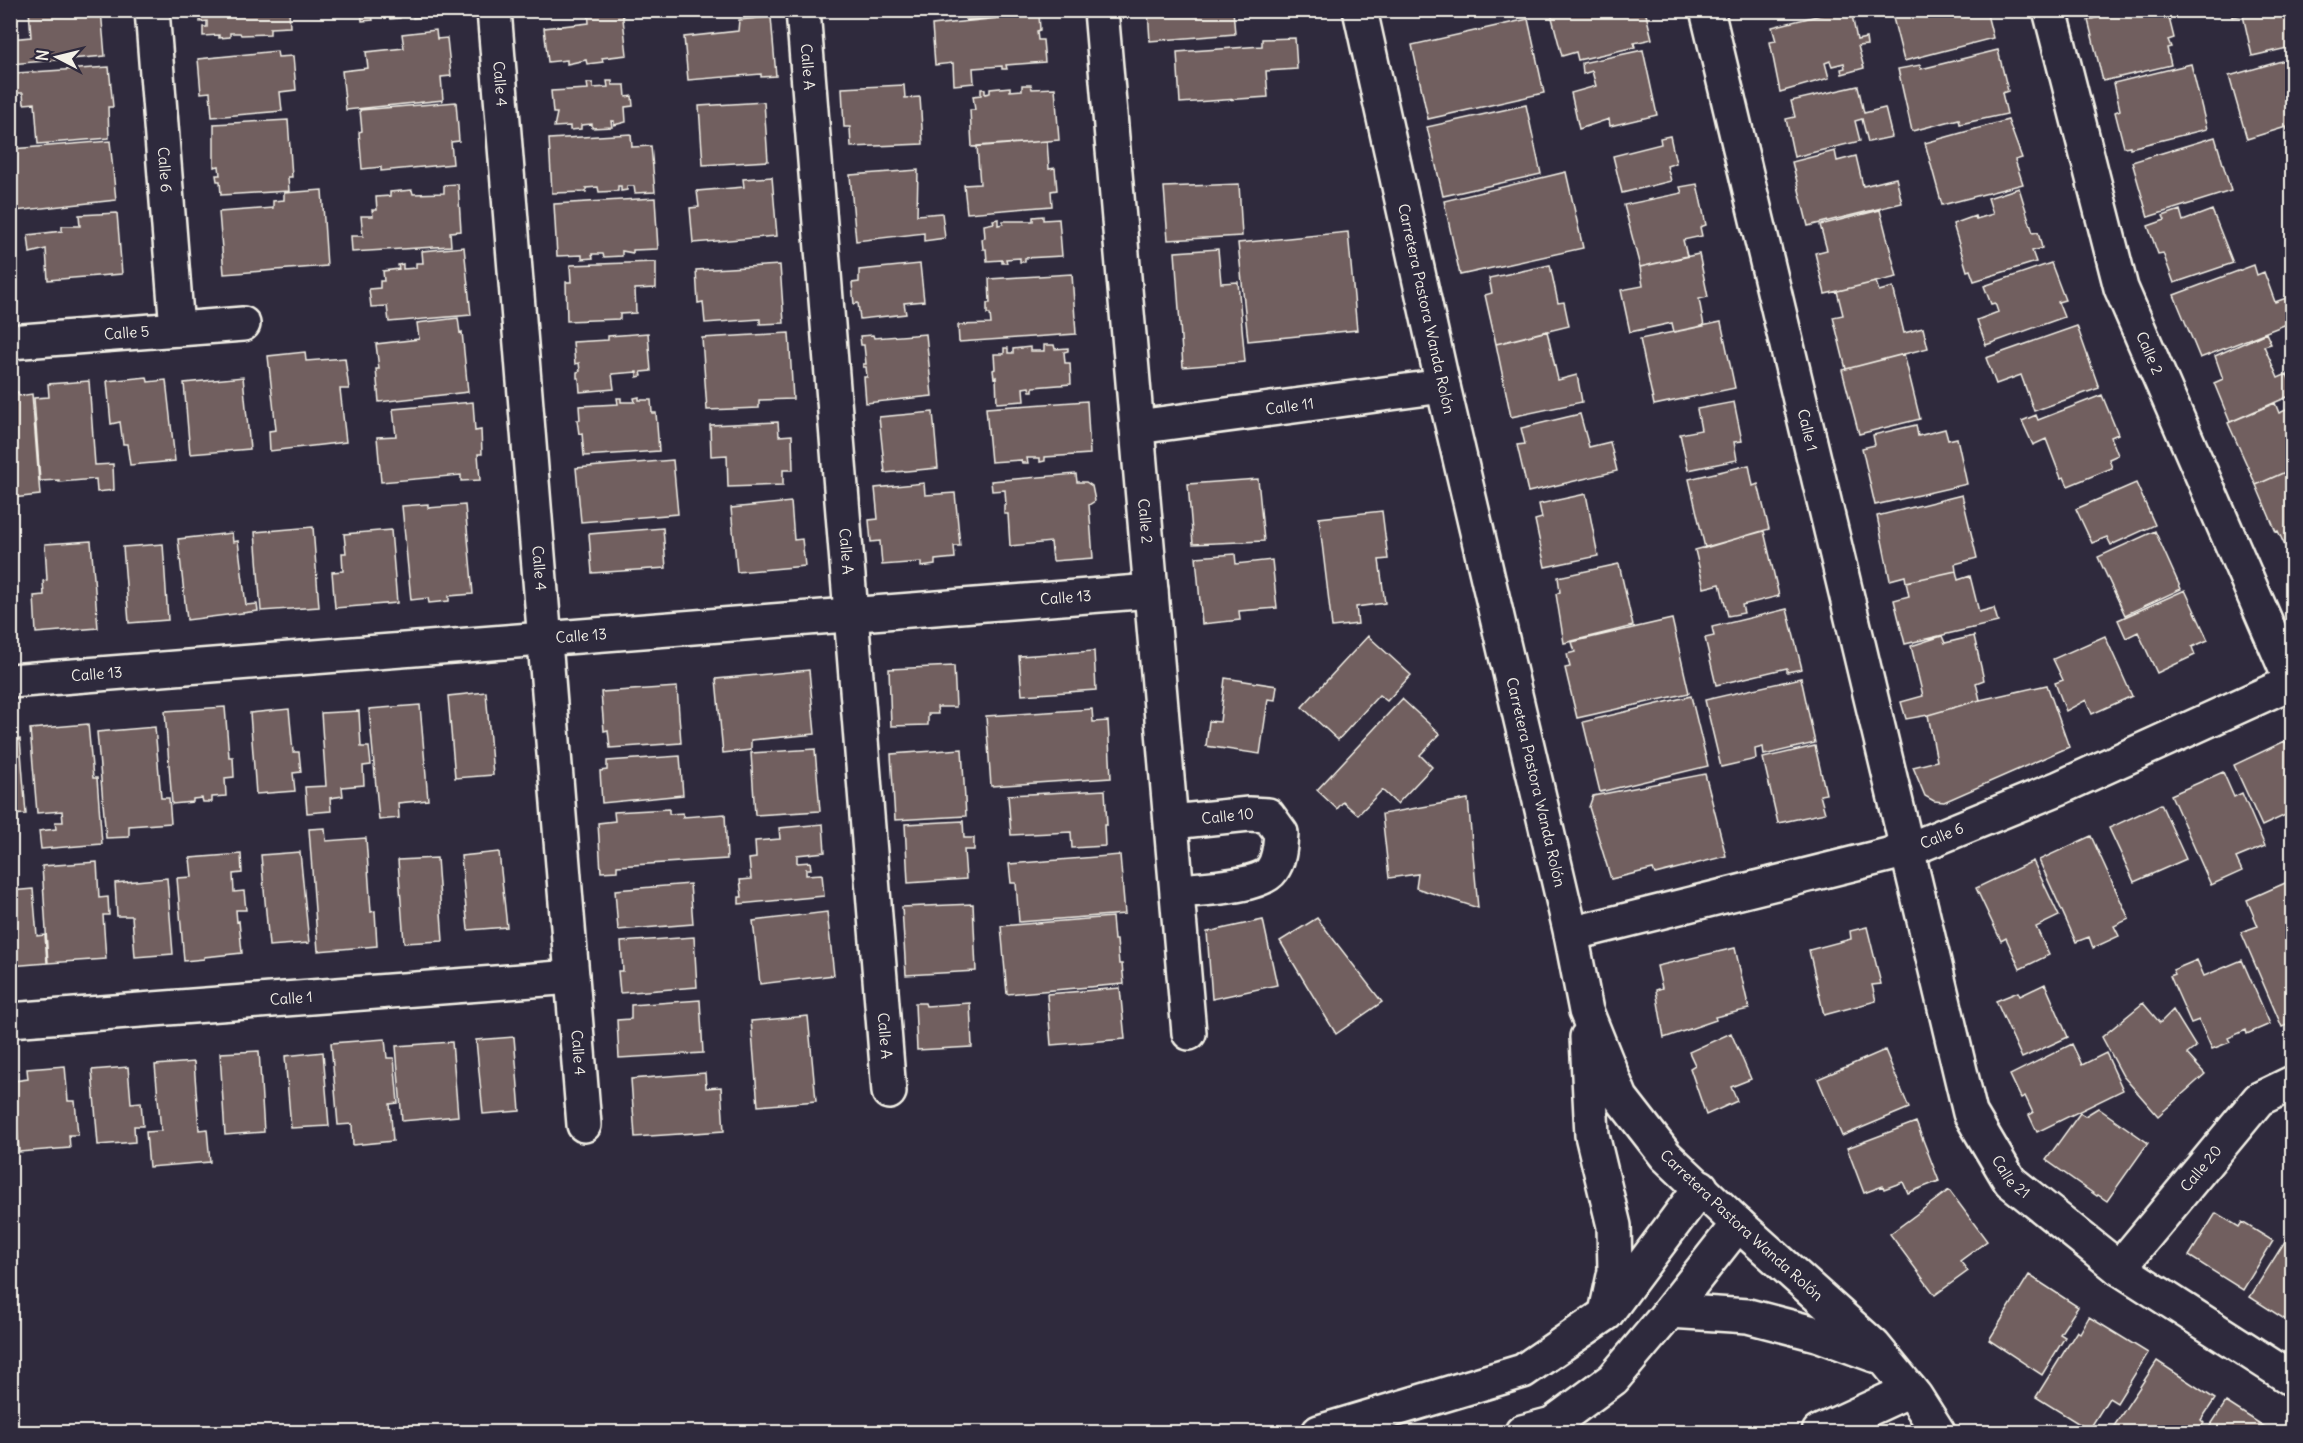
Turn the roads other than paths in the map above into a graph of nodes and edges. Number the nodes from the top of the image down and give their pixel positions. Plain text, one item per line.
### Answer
1 (152, 10) edge
2 (494, 10) edge
3 (803, 10) edge
4 (1101, 10) edge
5 (1360, 10) edge
6 (1707, 10) edge
7 (2050, 10) edge
8 (243, 324) dead end
9 (177, 329) junction
10 (10, 342) edge
11 (1443, 386) junction
12 (1137, 427) junction
13 (1151, 591) junction
14 (850, 615) junction
15 (545, 639) junction
16 (10, 681) edge
17 (2292, 683) edge
18 (1172, 822) junction
19 (1908, 850) junction
20 (1178, 891) junction
21 (1571, 934) junction
22 (572, 977) junction
23 (1586, 1011) junction
24 (10, 1020) edge
25 (1189, 1033) dead end
26 (2292, 1083) edge
27 (889, 1092) dead end
28 (584, 1125) dead end
29 (1701, 1187) junction
30 (1738, 1224) junction
31 (2119, 1268) junction
32 (1670, 1311) junction
33 (1606, 1314) junction
34 (1886, 1359) junction
35 (2292, 1379) edge
36 (1910, 1390) junction
37 (1319, 1432) edge
38 (1522, 1432) edge
39 (1819, 1432) edge
40 (1938, 1432) edge

1 - 9 street, Calle 6
2 - 15 street, Calle 4
3 - 14 street, Calle A
4 - 12 street, Calle 2
5 - 11 street, Carretera Pastora Wanda Rolón
6 - 19 street, Calle 1
7 - 17 street, Calle 2
8 - 9 street, Calle 5
9 - 10 street, Calle 5
11 - 12 street, Calle 11
11 - 21 street, Carretera Pastora Wanda Rolón
12 - 13 street, Calle 2
13 - 14 street, Calle 13
13 - 18 street, Calle 2
14 - 15 street, Calle 13
14 - 27 street, Calle A
15 - 16 street, Calle 13
15 - 22 street, Calle 4
17 - 19 street, Calle 6
18 - 20 street, Calle 2
18 - 20 street, Calle 10
19 - 21 street, Calle 6
19 - 31 street, Calle 21
20 - 25 street, Calle 2
21 - 23 street, Carretera Pastora Wanda Rolón
22 - 24 street, Calle 1
22 - 28 street, Calle 4
23 - 29 street, Carretera Pastora Wanda Rolón
23 - 33 street
26 - 31 street, Calle 20
29 - 30 street, Carretera Pastora Wanda Rolón
29 - 33 street
30 - 32 street
30 - 34 street, Carretera Pastora Wanda Rolón
31 - 35 street, Calle 21
32 - 34 street
32 - 38 street
33 - 37 street
34 - 36 street, Carretera Pastora Wanda Rolón
36 - 39 street
36 - 40 street, Carretera Pastora Wanda Rolón

